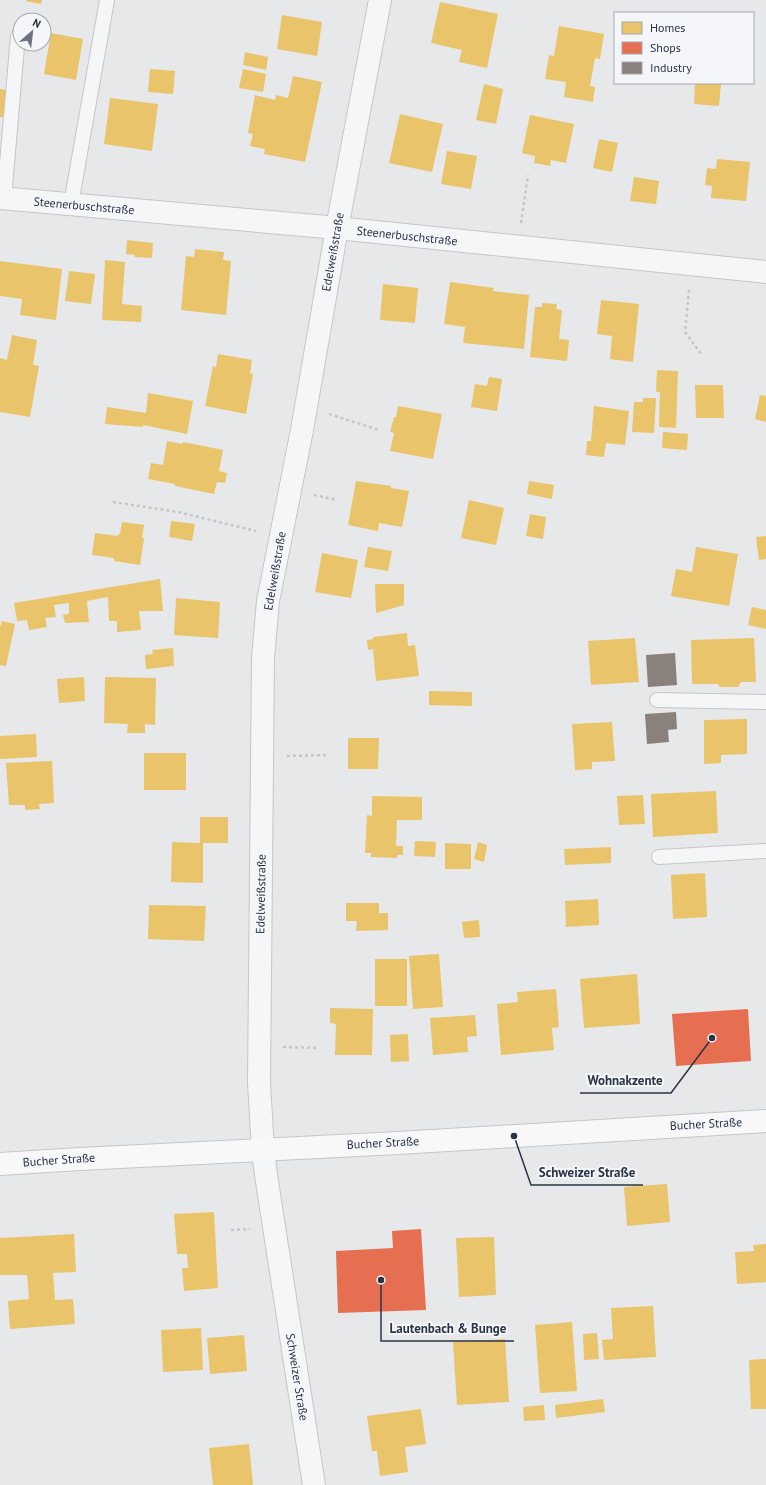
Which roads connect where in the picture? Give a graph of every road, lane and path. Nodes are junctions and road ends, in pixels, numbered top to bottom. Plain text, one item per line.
1 (107, 0) edge
2 (380, 0) edge
3 (16, 52) edge
4 (528, 175) dead end
5 (2, 198) edge
6 (71, 204) junction
7 (337, 228) junction
8 (518, 247) junction
9 (691, 265) junction
10 (766, 272) edge
11 (702, 355) dead end
12 (305, 410) junction
13 (379, 430) dead end
14 (113, 502) dead end
15 (280, 537) junction
16 (657, 700) dead end
17 (766, 702) edge
18 (328, 755) dead end
19 (262, 756) junction
20 (766, 851) edge
21 (659, 857) dead end
22 (259, 1047) junction
23 (319, 1048) dead end
24 (766, 1121) edge
25 (263, 1150) junction
26 (0, 1164) edge
27 (314, 1485) edge

1 - 6 lane
2 - 7 street, Edelweißstraße
3 - 5 lane
4 - 8 path
5 - 6 street, Steenerbuschstraße
6 - 7 street, Steenerbuschstraße
7 - 8 street, Steenerbuschstraße
7 - 12 street, Edelweißstraße
8 - 9 street, Steenerbuschstraße
9 - 10 street, Steenerbuschstraße
9 - 11 path
12 - 13 path
12 - 15 street, Edelweißstraße
14 - 15 path
15 - 19 street, Edelweißstraße
16 - 17 lane
18 - 19 path
19 - 22 street, Edelweißstraße
20 - 21 lane
22 - 23 path
22 - 25 street, Edelweißstraße
24 - 25 main road, Bucher Straße
25 - 26 main road, Bucher Straße
25 - 27 street, Schweizer Straße

